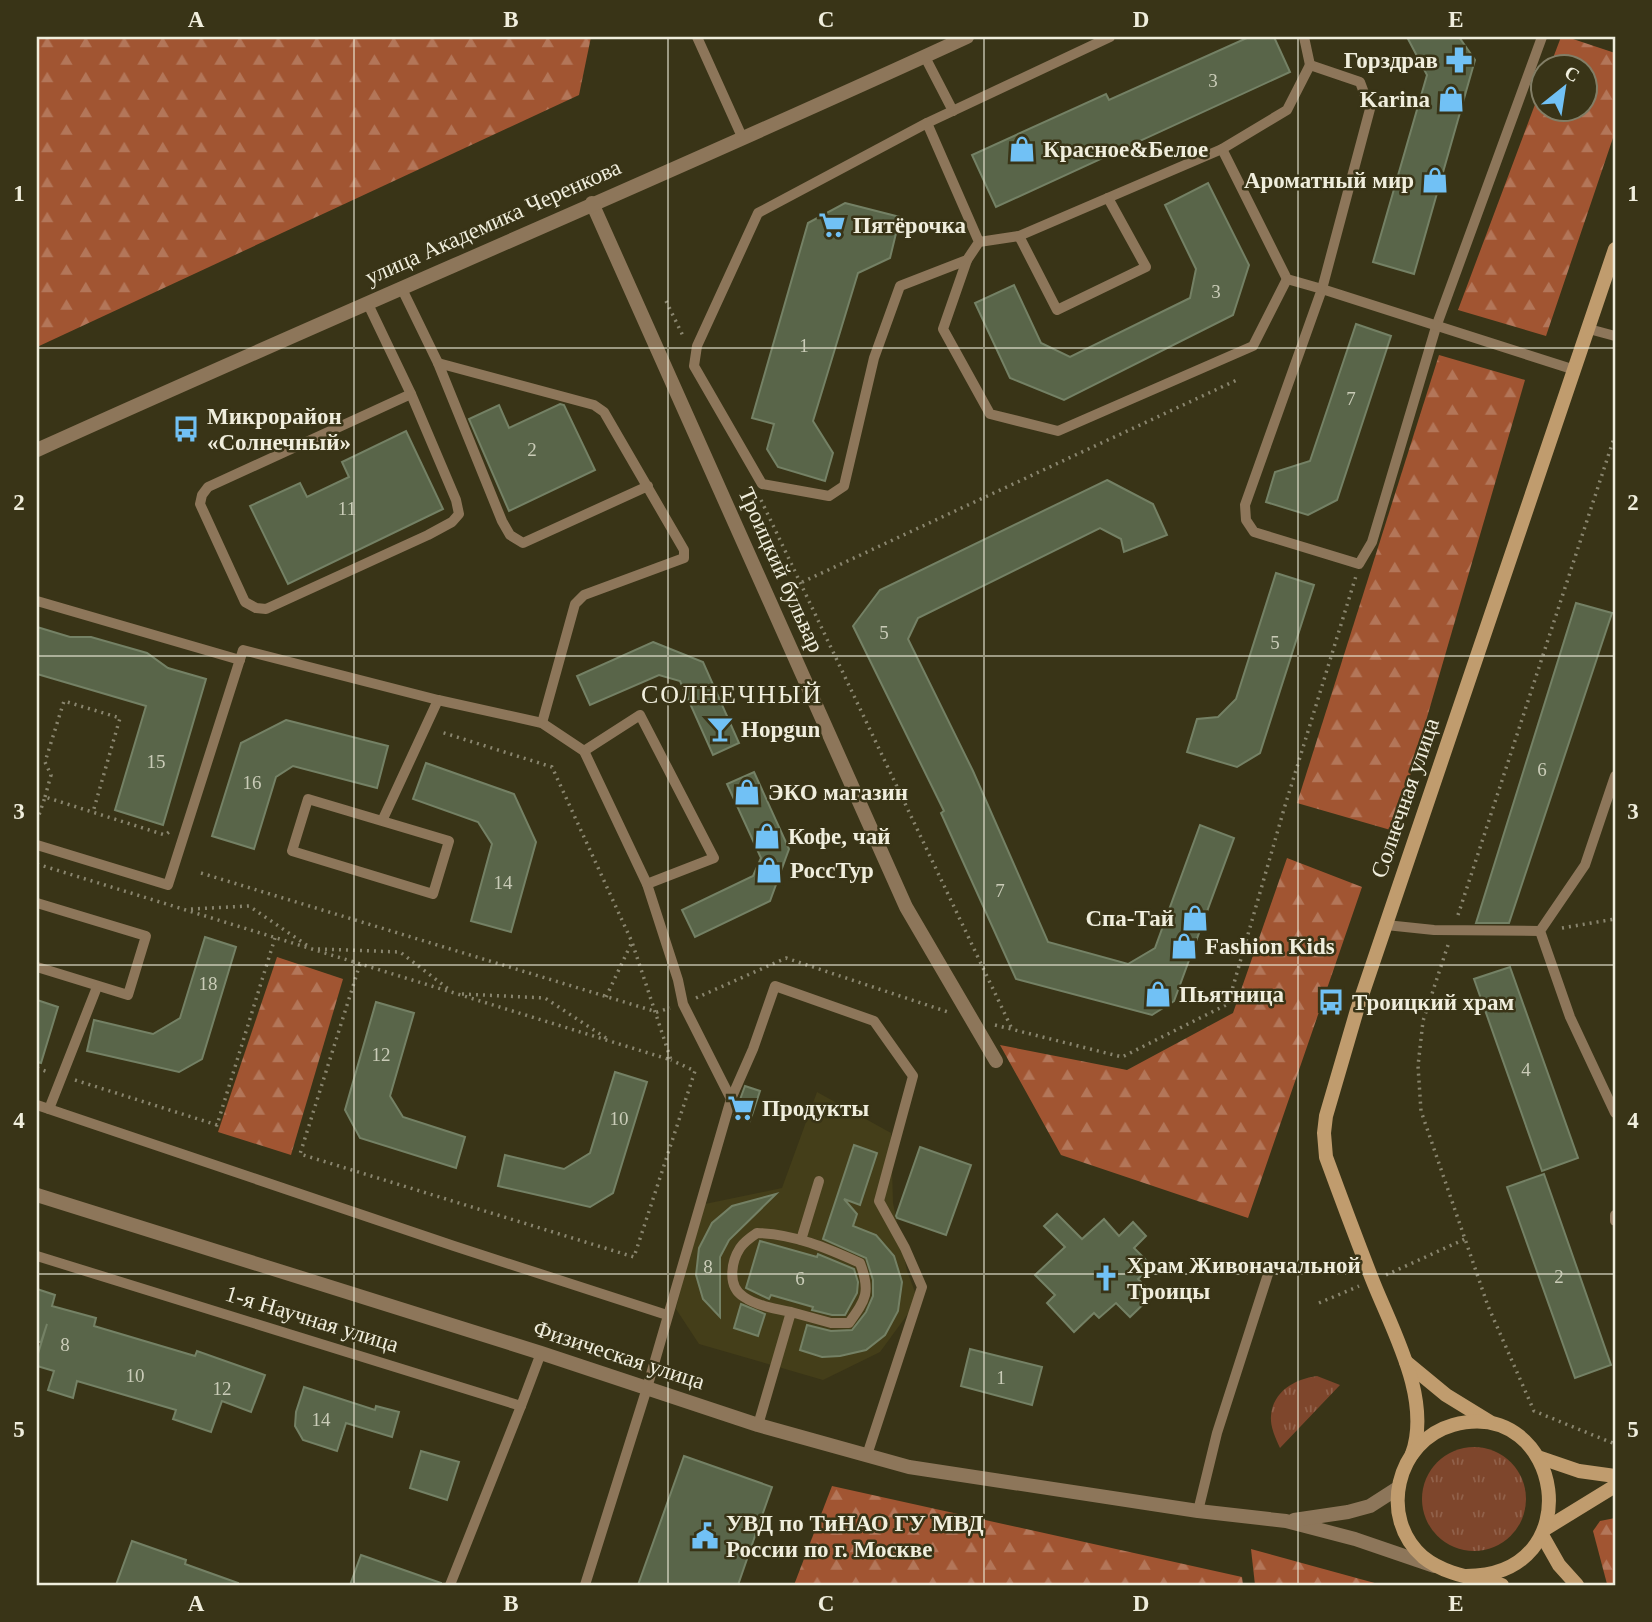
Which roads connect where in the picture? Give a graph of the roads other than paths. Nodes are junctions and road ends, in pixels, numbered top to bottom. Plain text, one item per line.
1 (697, 37) edge
2 (967, 37) edge
3 (1110, 37) edge
4 (1304, 37) edge
5 (1542, 37) edge
6 (925, 57) junction
7 (1310, 65) junction
8 (953, 111) junction
9 (927, 123) junction
10 (743, 139) junction
11 (1222, 149) junction
12 (1108, 198) junction
13 (592, 203) junction
14 (1020, 236) junction
15 (979, 242) junction
16 (1615, 249) edge
17 (967, 260) junction
18 (1287, 279) junction
19 (401, 287) junction
20 (1322, 289) junction
21 (367, 302) junction
22 (1436, 327) junction
23 (1589, 329) junction
24 (1615, 336) edge
25 (438, 363) junction
26 (1576, 370) junction
27 (411, 394) junction
28 (37, 450) edge
29 (648, 486) junction
30 (37, 601) edge
31 (240, 660) junction
32 (438, 700) junction
33 (542, 723) junction
34 (584, 751) junction
35 (1615, 776) edge
36 (382, 821) junction
37 (37, 845) edge
38 (647, 884) junction
39 (37, 903) edge
40 (1386, 925) junction
41 (1539, 931) junction
42 (37, 967) edge
43 (97, 986) junction
44 (996, 1061) dead end
45 (731, 1099) junction
46 (37, 1105) edge
47 (49, 1109) junction
48 (1615, 1113) edge
49 (819, 1181) dead end
50 (37, 1195) edge
51 (1615, 1215) edge
52 (1615, 1221) edge
53 (801, 1240) junction
54 (37, 1256) edge
55 (1269, 1271) dead end
56 (791, 1312) junction
57 (667, 1315) junction
58 (541, 1353) junction
59 (1406, 1362) junction
60 (647, 1388) junction
61 (520, 1406) junction
62 (758, 1425) junction
63 (1500, 1427) junction
64 (1412, 1454) junction
65 (867, 1455) junction
66 (1538, 1457) junction
67 (1615, 1476) edge
68 (1615, 1486) edge
69 (1398, 1488) junction
70 (1198, 1511) junction
71 (1286, 1521) junction
72 (1543, 1532) junction
73 (1442, 1569) junction
74 (1465, 1576) junction
75 (450, 1585) edge
76 (585, 1585) edge
77 (1502, 1585) edge
78 (1577, 1585) edge

1 - 10 lane
2 - 6 street, улица Академика Черенкова
3 - 8 lane
4 - 7 lane
5 - 22 lane
6 - 8 lane
6 - 10 street, улица Академика Черенкова
7 - 11 lane
7 - 20 lane
8 - 9 lane
9 - 15 lane
9 - 17 lane
10 - 13 street, улица Академика Черенкова
11 - 12 lane
11 - 18 lane
12 - 14 lane
12 - 14 lane
13 - 19 street, улица Академика Черенкова
13 - 44 street, Троицкий бульвар
14 - 15 lane
15 - 17 lane
16 - 23 main road, Солнечная улица
17 - 18 lane
18 - 20 lane
19 - 21 street, улица Академика Черенкова
19 - 25 lane
20 - 22 lane
20 - 22 lane
21 - 27 lane
21 - 28 street, улица Академика Черенкова
22 - 26 lane
23 - 24 lane
23 - 26 main road, Солнечная улица
25 - 29 lane
25 - 29 lane
26 - 40 main road, Солнечная улица
27 - 27 lane
29 - 33 lane
30 - 31 lane
31 - 32 lane
31 - 37 lane
32 - 33 lane
32 - 36 lane
33 - 34 lane
34 - 38 lane
34 - 38 lane
35 - 41 lane
36 - 36 lane
38 - 45 lane
39 - 43 lane
40 - 41 lane
40 - 59 main road, Солнечная улица
41 - 48 lane
42 - 43 lane
43 - 47 lane
45 - 57 lane
45 - 65 lane
46 - 47 lane
47 - 57 lane
49 - 53 lane
50 - 58 street, Физическая улица
51 - 52 lane
53 - 56 lane
53 - 56 lane
54 - 61 lane, 1-я Научная улица
55 - 70 lane
56 - 62 lane
57 - 60 lane
58 - 60 street, Физическая улица
58 - 61 lane
59 - 63 main road, Солнечная улица
59 - 64 main road, Солнечная улица
60 - 62 street, Физическая улица
60 - 76 lane
61 - 75 lane
62 - 65 street, Физическая улица
63 - 64 main road
63 - 66 main road
64 - 69 main road
65 - 70 street, Физическая улица
66 - 67 main road
66 - 72 main road
68 - 72 main road
69 - 71 street
69 - 73 main road
70 - 71 street, Физическая улица
71 - 73 street
72 - 74 main road
72 - 78 main road
73 - 74 main road
74 - 77 main road

